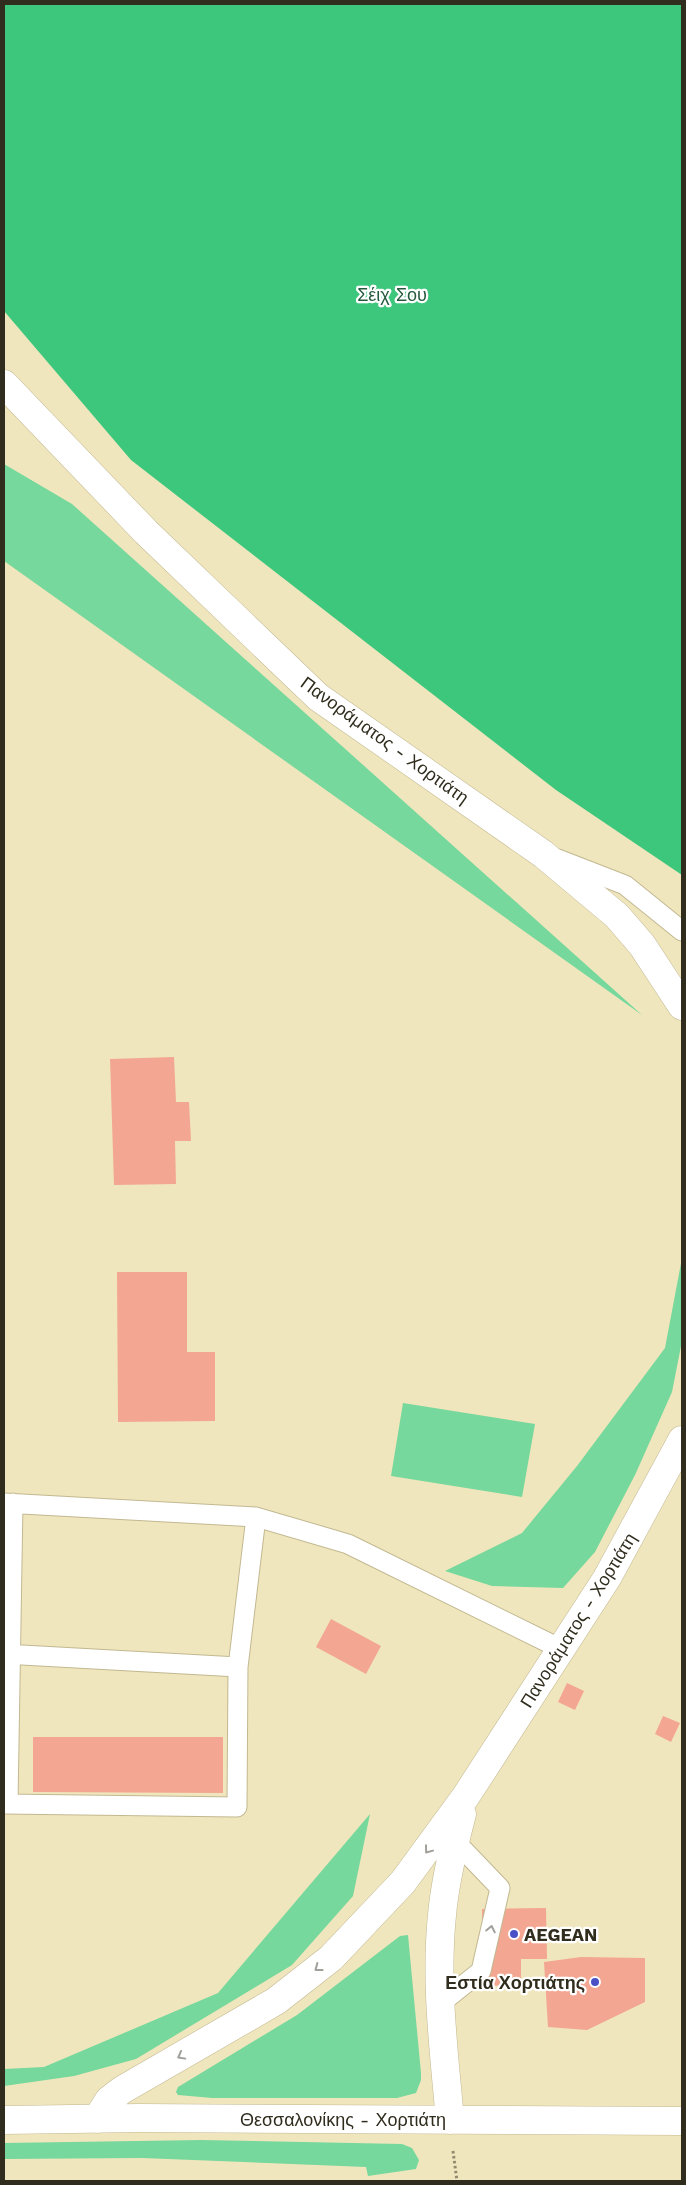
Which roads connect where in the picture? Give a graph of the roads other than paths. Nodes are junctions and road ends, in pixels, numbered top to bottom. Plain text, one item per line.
1 (4, 384) edge
2 (543, 854) junction
3 (682, 931) edge
4 (682, 1006) edge
5 (681, 1443) edge
6 (8, 1503) edge
7 (256, 1517) junction
8 (562, 1649) junction
9 (8, 1654) edge
10 (238, 1667) junction
11 (466, 1796) junction
12 (6, 1804) edge
13 (454, 1841) junction
14 (441, 2003) junction
15 (98, 2119) junction
16 (4, 2120) edge
17 (450, 2120) junction
18 (682, 2121) edge

1 - 2 main road, Πανοράματος - Χορτιάτη
2 - 3 lane
2 - 4 main road, Πανοράματος - Χορτιάτη
5 - 8 main road, Πανοράματος - Χορτιάτη
6 - 7 lane
6 - 9 lane
7 - 8 lane
7 - 10 lane
8 - 11 main road, Πανοράματος - Χορτιάτη
9 - 10 lane
9 - 12 lane
10 - 12 lane
11 - 13 main road
11 -> 15 main road, Πανοράματος - Χορτιάτη
13 - 14 main road
14 -> 13 lane
14 - 17 main road
15 - 16 main road, Θεσσαλονίκης - Χορτιάτη
15 - 17 main road, Θεσσαλονίκης - Χορτιάτη
17 - 18 main road, Θεσσαλονίκης - Χορτιάτη

